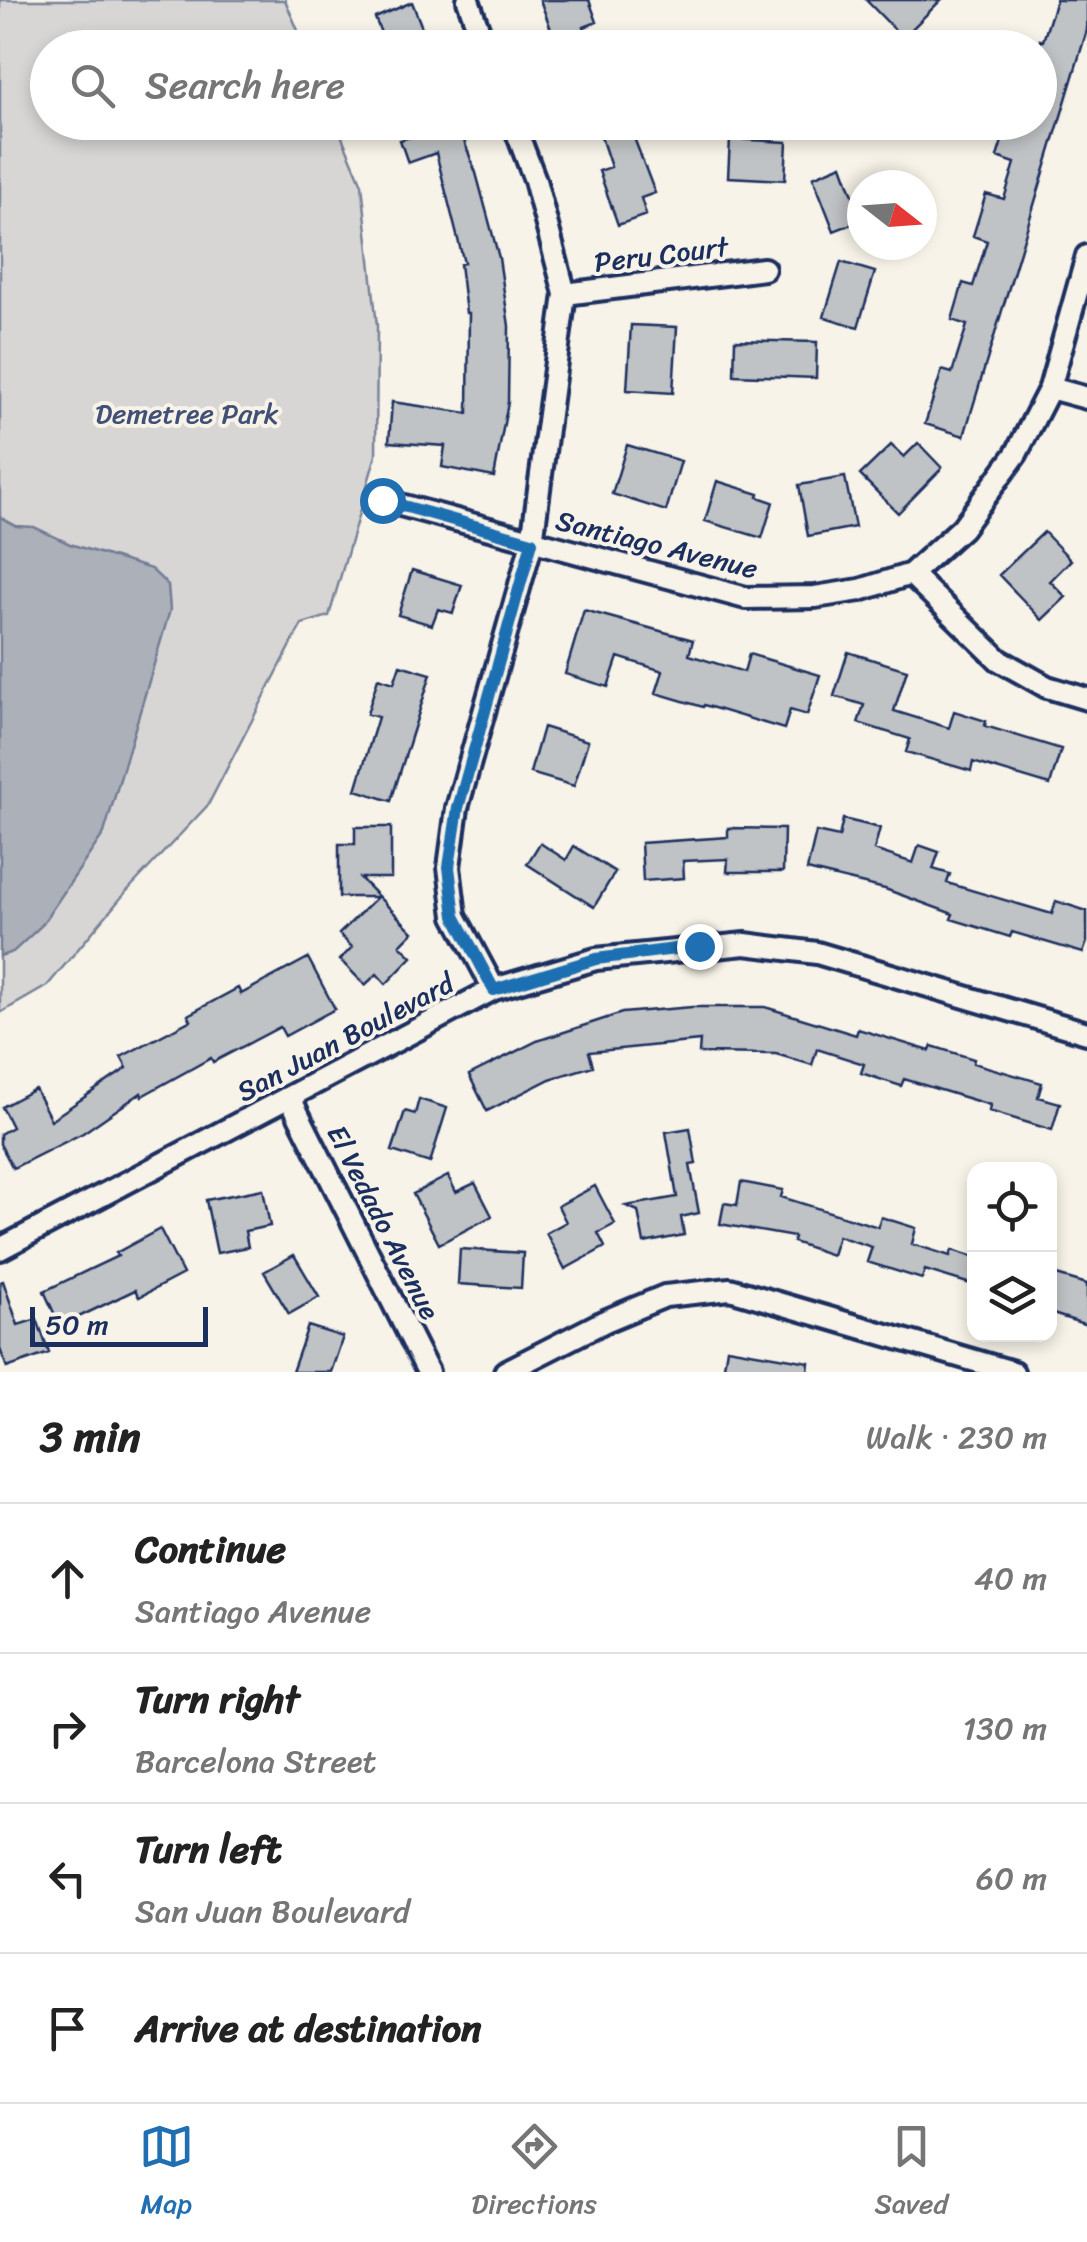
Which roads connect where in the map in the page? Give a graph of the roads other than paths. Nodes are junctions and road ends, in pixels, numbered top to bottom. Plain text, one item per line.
1 (468, 0) edge
2 (479, 30) edge
3 (521, 140) edge
4 (1087, 256) edge
5 (764, 268) dead end
6 (565, 294) junction
7 (1050, 388) junction
8 (1087, 398) edge
9 (382, 500) dead end
10 (532, 542) junction
11 (911, 574) junction
12 (1087, 699) edge
13 (494, 990) junction
14 (1087, 1033) edge
15 (290, 1098) junction
16 (0, 1249) edge
17 (428, 1372) edge
18 (506, 1372) edge
19 (1013, 1372) edge

1 - 2 street
3 - 6 street
4 - 7 street, Santiago Avenue
5 - 6 street, Peru Court
6 - 10 street
7 - 8 street
7 - 11 street, Santiago Avenue
9 - 10 street, Santiago Avenue
10 - 11 street, Santiago Avenue
10 - 13 street
11 - 12 street
13 - 14 street, San Juan Boulevard
13 - 15 street, San Juan Boulevard
15 - 16 street, San Juan Boulevard
15 - 17 street, El Vedado Avenue
18 - 19 street

